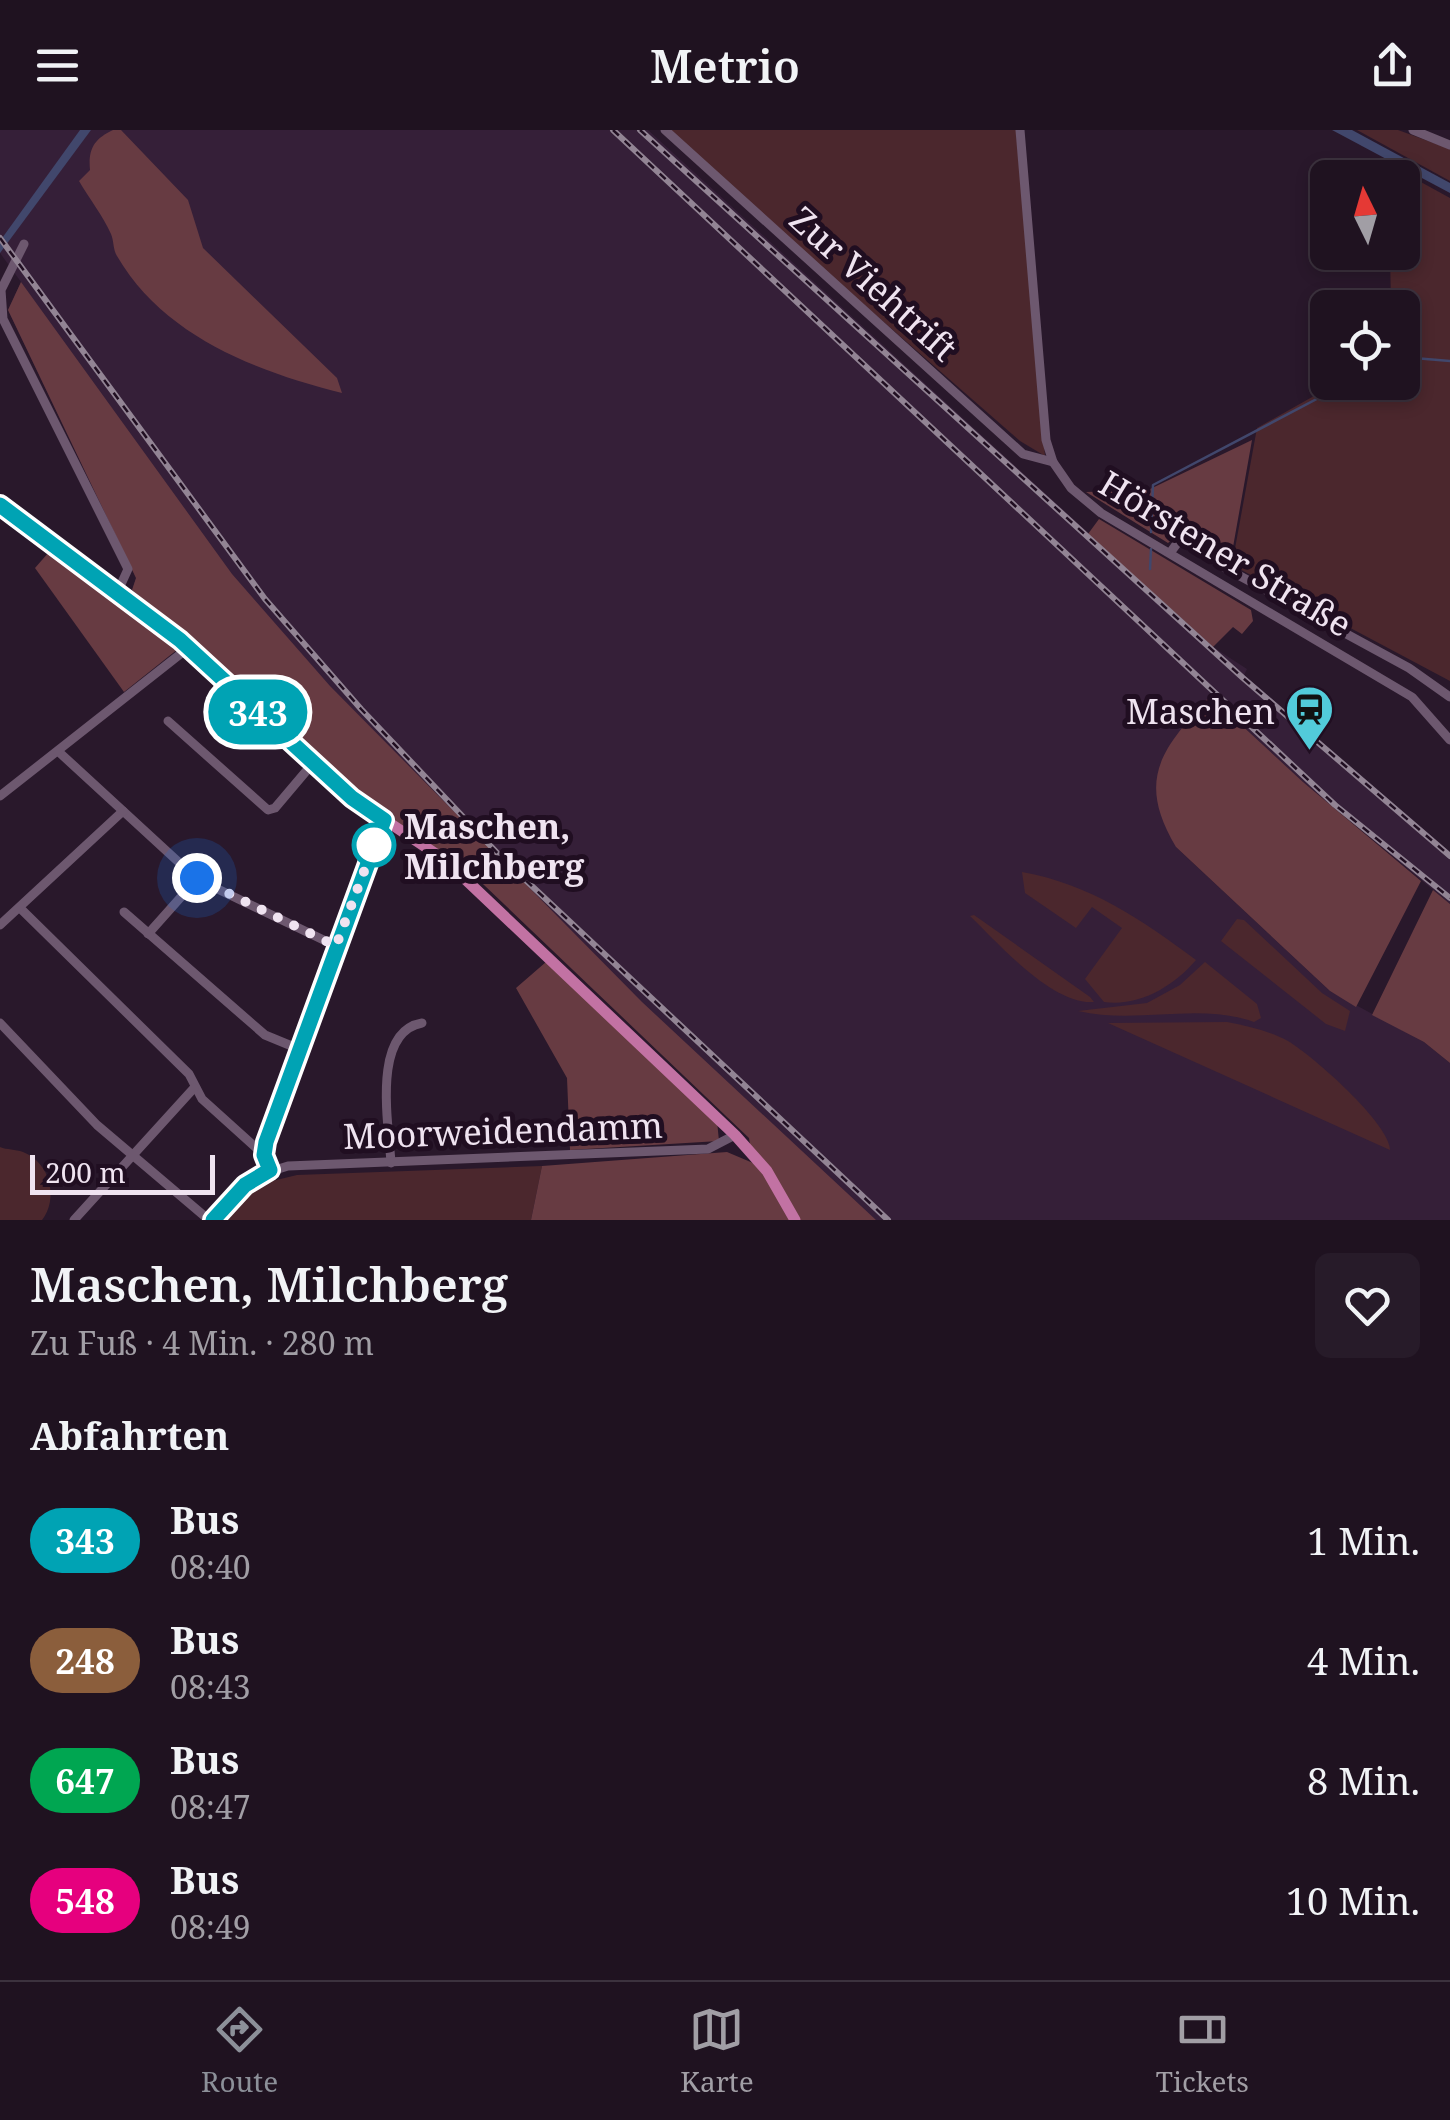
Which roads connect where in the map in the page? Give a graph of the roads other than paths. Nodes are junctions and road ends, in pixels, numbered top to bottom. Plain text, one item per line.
1 (666, 130) edge
2 (1020, 130) edge
3 (1413, 130) edge
4 (1450, 145) edge
5 (24, 244) dead end
6 (1053, 462) junction
7 (0, 505) edge
8 (1170, 553) junction
9 (118, 591) junction
10 (188, 648) junction
11 (1450, 698) edge
12 (168, 721) dead end
13 (1450, 740) edge
14 (60, 753) junction
15 (314, 762) junction
16 (0, 796) edge
17 (123, 812) junction
18 (384, 820) junction
19 (197, 878) junction
20 (20, 909) junction
21 (124, 912) dead end
22 (0, 925) edge
23 (148, 934) junction
24 (336, 946) junction
25 (0, 1023) edge
26 (422, 1023) dead end
27 (300, 1049) junction
28 (194, 1088) junction
29 (735, 1135) junction
30 (264, 1155) junction
31 (132, 1158) junction
32 (391, 1162) junction
33 (270, 1170) junction
34 (74, 1220) edge
35 (211, 1220) edge
36 (794, 1220) edge

1 - 6 street, Zur Viehtrift
2 - 6 street, Hörstener Straße
3 - 4 street
5 - 9 street
6 - 8 street, Hörstener Straße
7 - 9 main road
8 - 11 street
8 - 13 street, Hörstener Straße
9 - 10 main road
10 - 14 street
10 - 15 main road
12 - 15 street
14 - 16 street
14 - 17 street
15 - 18 main road
17 - 19 street
17 - 20 street
18 - 24 street
18 - 29 main road
19 - 23 street
19 - 24 street
20 - 22 street
20 - 28 street
21 - 23 street
23 - 27 street
24 - 27 street
25 - 31 street
26 - 32 street
27 - 30 street
28 - 30 street
28 - 31 street
29 - 32 street, Moorweidendamm
29 - 36 main road
30 - 33 street
31 - 34 street
31 - 35 street
32 - 33 street, Moorweidendamm
33 - 35 street

